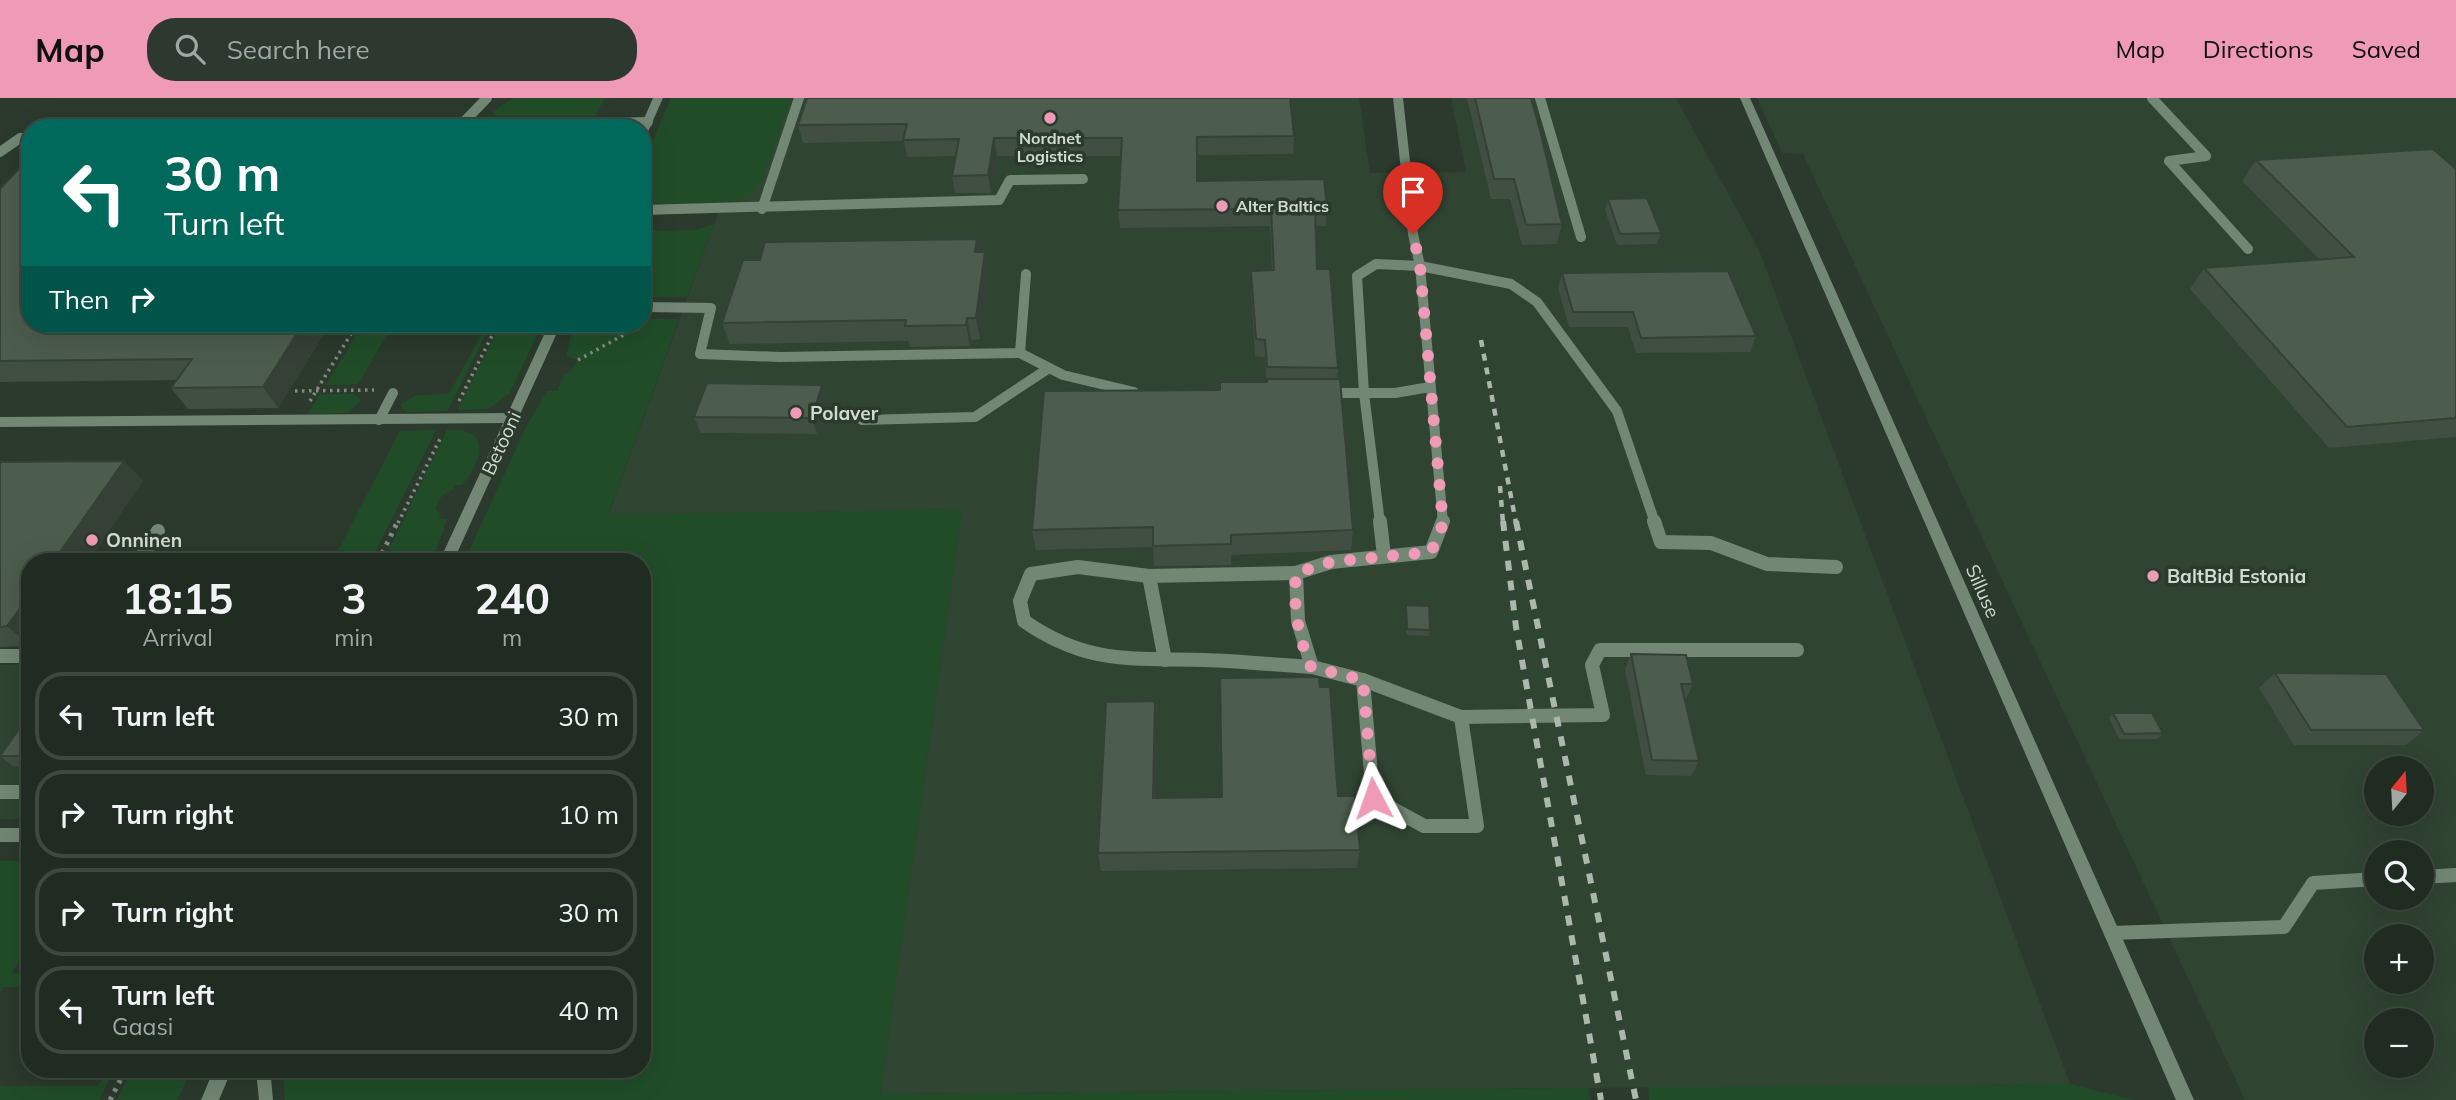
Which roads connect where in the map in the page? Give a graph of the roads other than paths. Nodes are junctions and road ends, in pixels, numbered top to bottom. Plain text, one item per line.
1 (487, 98) edge
2 (658, 98) edge
3 (799, 98) edge
4 (1398, 98) edge
5 (1540, 98) edge
6 (1745, 98) edge
7 (2152, 98) edge
8 (466, 119) edge
9 (649, 119) edge
10 (21, 138) edge
11 (0, 152) edge
12 (1083, 179) dead end
13 (762, 209) junction
14 (651, 211) edge
15 (1413, 234) joint
16 (1581, 237) dead end
17 (2248, 249) dead end
18 (1420, 266) junction
19 (1026, 274) dead end
20 (651, 307) edge
21 (551, 333) edge
22 (1020, 353) junction
23 (1049, 368) junction
24 (1430, 387) junction
25 (389, 391) road end
26 (1153, 392) edge
27 (1318, 393) edge
28 (1364, 393) junction
29 (512, 418) junction
30 (379, 420) junction
31 (863, 420) dead end
32 (0, 422) edge
33 (158, 531) dead end
34 (144, 553) edge
35 (450, 553) edge
36 (1384, 556) junction
37 (1836, 567) dead end
38 (1296, 573) junction
39 (1149, 576) junction
40 (1797, 650) dead end
41 (0, 656) edge
42 (21, 656) edge
43 (1165, 660) junction
44 (1311, 667) junction
45 (1363, 680) junction
46 (1461, 717) junction
47 (0, 792) edge
48 (21, 792) edge
49 (0, 835) edge
50 (21, 835) edge
51 (2456, 875) edge
52 (2434, 876) edge
53 (2364, 880) edge
54 (2112, 933) junction
55 (219, 1078) edge
56 (264, 1078) edge
57 (210, 1100) edge
58 (266, 1100) edge
59 (2185, 1100) edge

1 - 8 lane
2 - 9 street
3 - 13 lane
4 - 15 street
5 - 16 lane
6 - 54 street, Silluse
7 - 17 lane
10 - 11 lane
12 - 13 lane
13 - 14 lane
15 - 18 lane
18 - 24 lane
18 - 28 lane
18 - 37 lane
19 - 22 lane
20 - 22 lane
21 - 29 street, Betooni
22 - 23 lane
23 - 26 lane
23 - 31 lane
24 - 28 lane
24 - 36 lane
25 - 30 lane
27 - 28 lane
28 - 36 lane
29 - 30 lane
29 - 35 street, Betooni
30 - 32 lane
33 - 34 lane
36 - 38 lane
38 - 39 lane
38 - 44 lane
39 - 43 lane
39 - 43 lane
40 - 46 lane
41 - 42 lane
43 - 44 lane
44 - 45 lane
45 - 46 lane
45 - 46 lane
47 - 48 lane
49 - 50 lane
51 - 52 lane
53 - 54 lane
54 - 59 street, Silluse
55 - 57 street
56 - 58 lane

